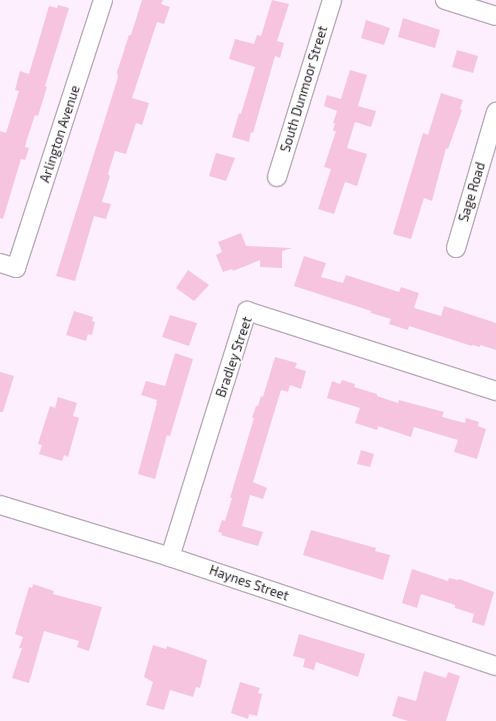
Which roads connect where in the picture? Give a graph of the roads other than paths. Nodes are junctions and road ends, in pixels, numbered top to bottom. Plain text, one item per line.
1 (103, 0) edge
2 (332, 0) edge
3 (445, 0) edge
4 (496, 16) edge
5 (496, 112) edge
6 (277, 177) dead end
7 (456, 248) dead end
8 (8, 265) edge
9 (496, 391) edge
10 (0, 505) edge
11 (170, 557) junction
12 (496, 666) edge

1 - 8 street, Arlington Avenue
2 - 6 street, South Dunmoor Street
3 - 4 street
5 - 7 street, Sage Road
9 - 11 street, Bradley Street
10 - 11 street, Haynes Street
11 - 12 street, Haynes Street

